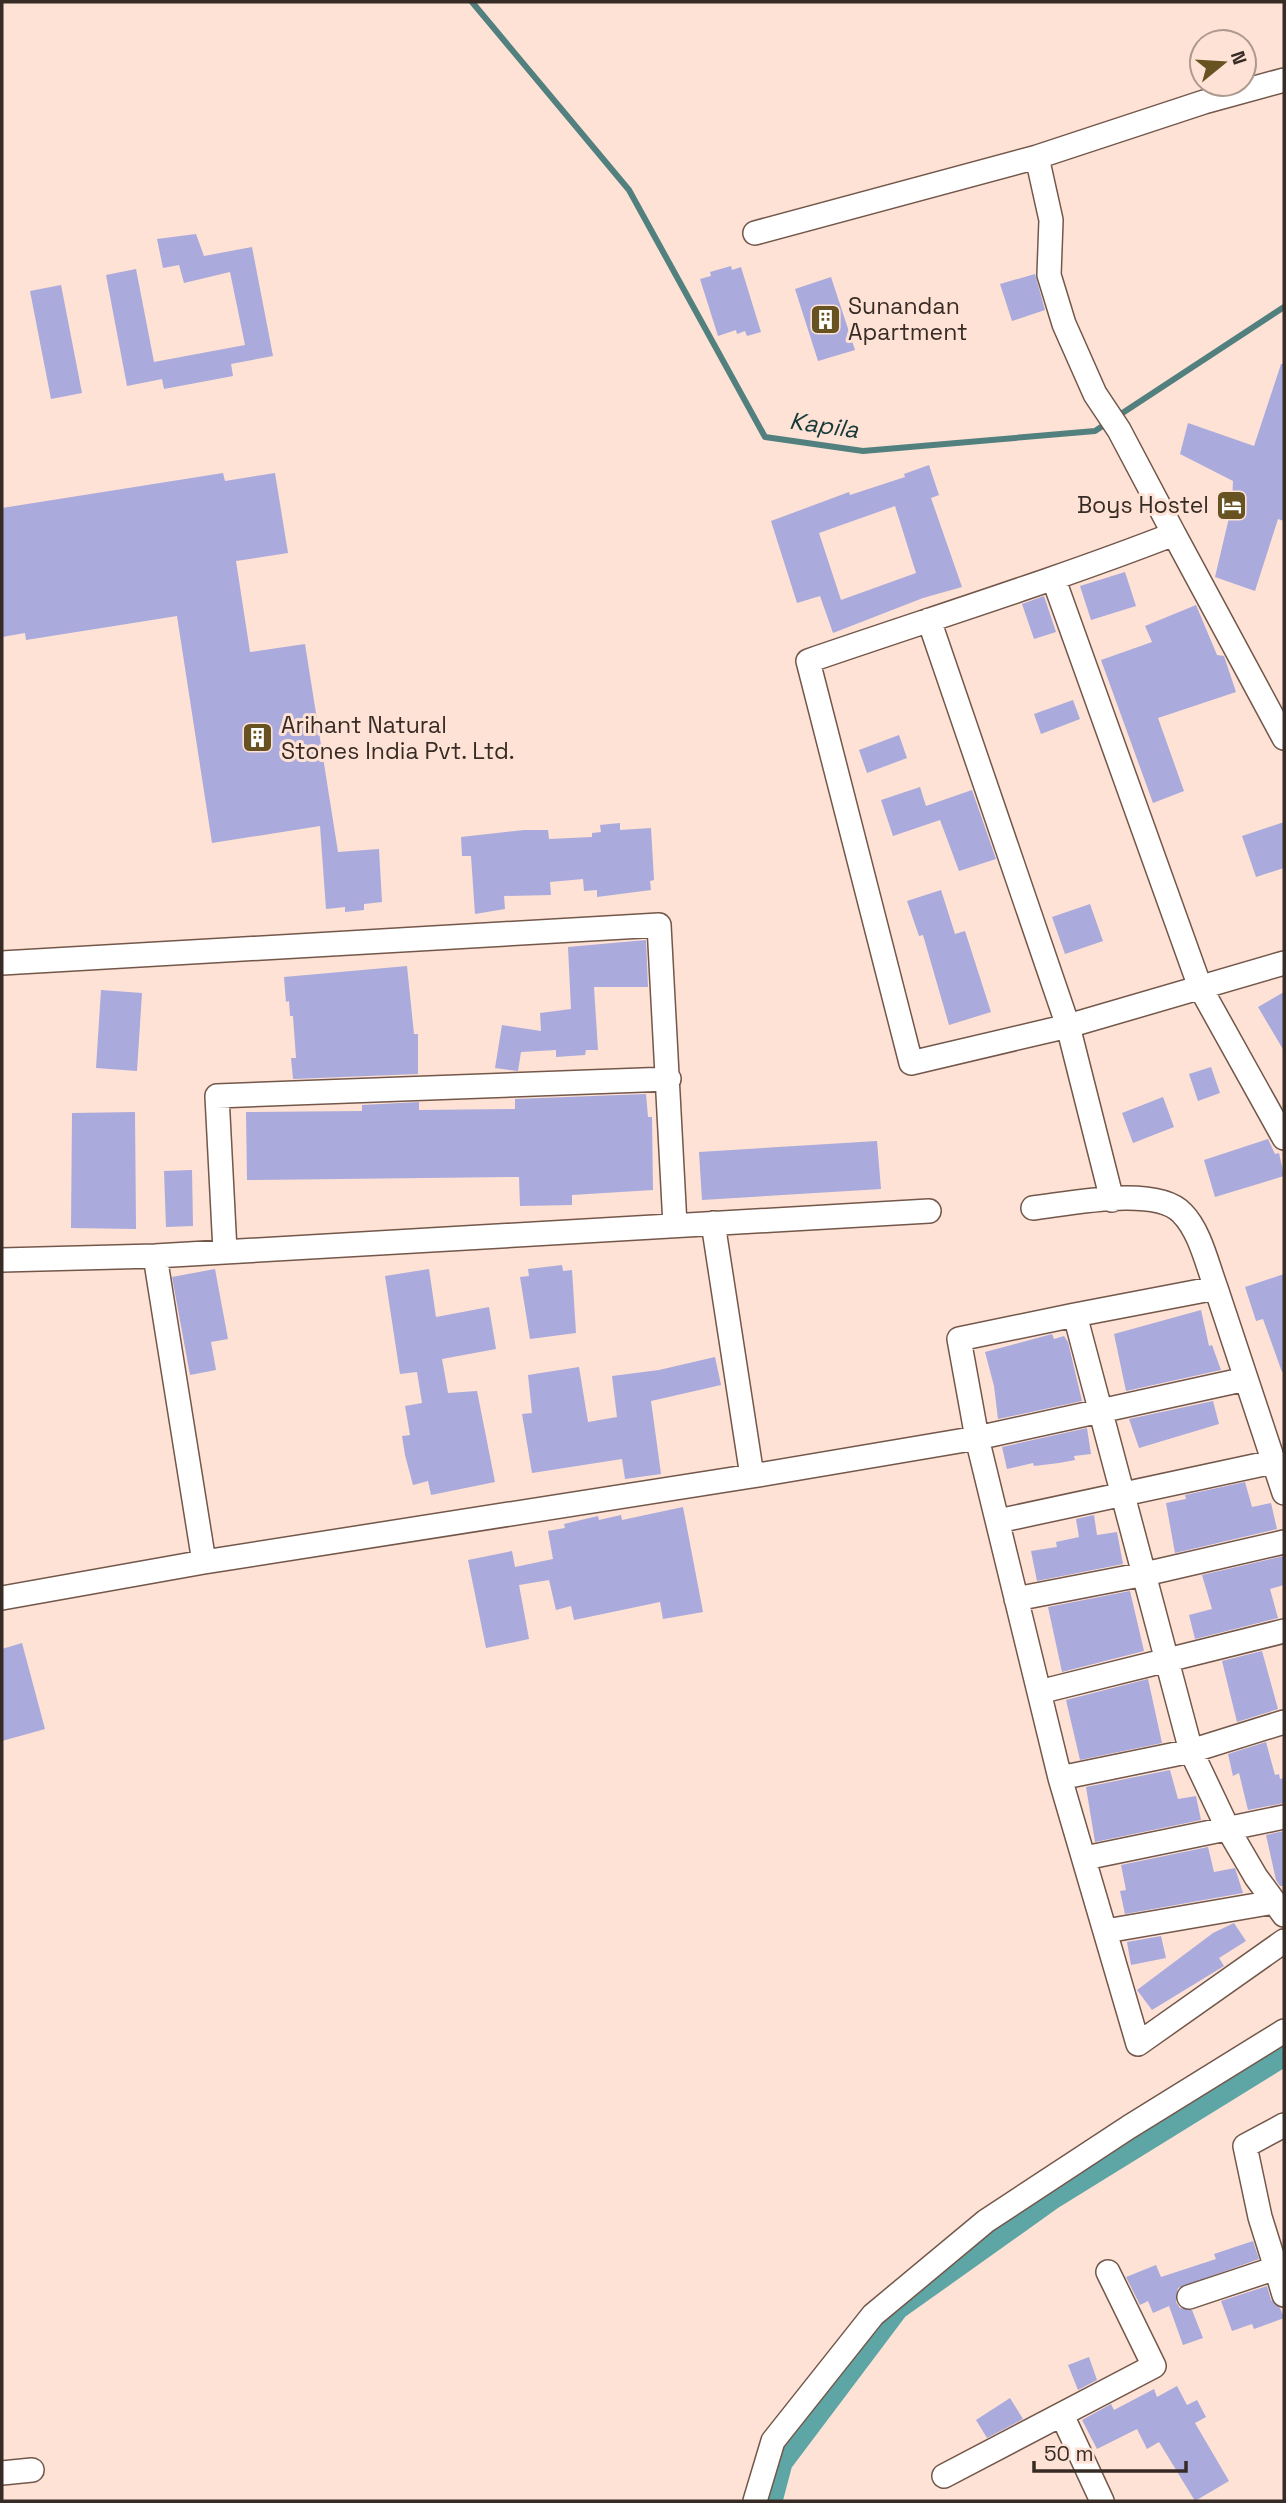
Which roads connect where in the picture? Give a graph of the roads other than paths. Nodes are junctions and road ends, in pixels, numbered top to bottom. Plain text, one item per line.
1 (1284, 80) edge
2 (1037, 157) junction
3 (755, 233) dead end
4 (1174, 534) junction
5 (1054, 580) junction
6 (929, 620) junction
7 (1284, 737) edge
8 (2, 963) edge
9 (1284, 963) edge
10 (1200, 988) junction
11 (1068, 1026) junction
12 (669, 1079) junction
13 (1284, 1138) edge
14 (1112, 1200) junction
15 (1033, 1208) dead end
16 (929, 1211) dead end
17 (713, 1223) junction
18 (675, 1225) junction
19 (225, 1251) junction
20 (155, 1256) junction
21 (2, 1260) edge
22 (1216, 1288) junction
23 (1075, 1315) junction
24 (1246, 1379) junction
25 (1101, 1410) junction
26 (978, 1438) junction
27 (1273, 1462) junction
28 (752, 1476) junction
29 (1284, 1493) edge
30 (1123, 1494) junction
31 (998, 1521) junction
32 (1284, 1542) edge
33 (204, 1562) junction
34 (1145, 1574) junction
35 (2, 1598) edge
36 (1016, 1599) junction
37 (1284, 1631) edge
38 (1168, 1662) junction
39 (1039, 1692) junction
40 (1284, 1722) edge
41 (1191, 1751) junction
42 (1060, 1778) junction
43 (1284, 1816) edge
44 (1228, 1829) junction
45 (1085, 1858) junction
46 (1279, 1908) edge
47 (1106, 1931) junction
48 (1284, 1941) edge
49 (1284, 2031) edge
50 (1284, 2125) edge
51 (1276, 2269) junction
52 (1108, 2272) dead end
53 (1284, 2295) edge
54 (1189, 2297) dead end
55 (1062, 2415) junction
56 (32, 2470) dead end
57 (2, 2473) edge
58 (944, 2476) dead end
59 (755, 2501) edge
60 (1102, 2501) edge

1 - 2 street
2 - 3 street
2 - 4 street
4 - 5 street
4 - 7 street
5 - 6 street
5 - 10 street
6 - 11 street
6 - 11 street
8 - 12 street
9 - 10 street
10 - 11 street
10 - 13 street
11 - 14 street
12 - 18 street
12 - 19 street
14 - 15 street
14 - 22 street
16 - 17 street
17 - 18 street
17 - 28 street
18 - 19 street
19 - 20 street
20 - 21 street
20 - 33 street
22 - 23 street
22 - 24 street
23 - 25 street
23 - 26 street
24 - 25 street
24 - 27 street
25 - 26 street
25 - 30 street
26 - 28 street
26 - 31 street
27 - 29 street
27 - 30 street
28 - 33 street
30 - 31 street
30 - 34 street
31 - 36 street
32 - 34 street
33 - 35 street
34 - 36 street
34 - 38 street
36 - 39 street
37 - 38 street
38 - 39 street
38 - 41 street
39 - 42 street
40 - 41 street
41 - 42 street
41 - 44 street
42 - 45 street
43 - 44 street
44 - 45 street
44 - 46 street
45 - 47 street
46 - 47 street
47 - 48 street
49 - 59 street
50 - 51 street
51 - 53 street
51 - 54 street
52 - 55 street
55 - 58 street
55 - 60 street
56 - 57 street

